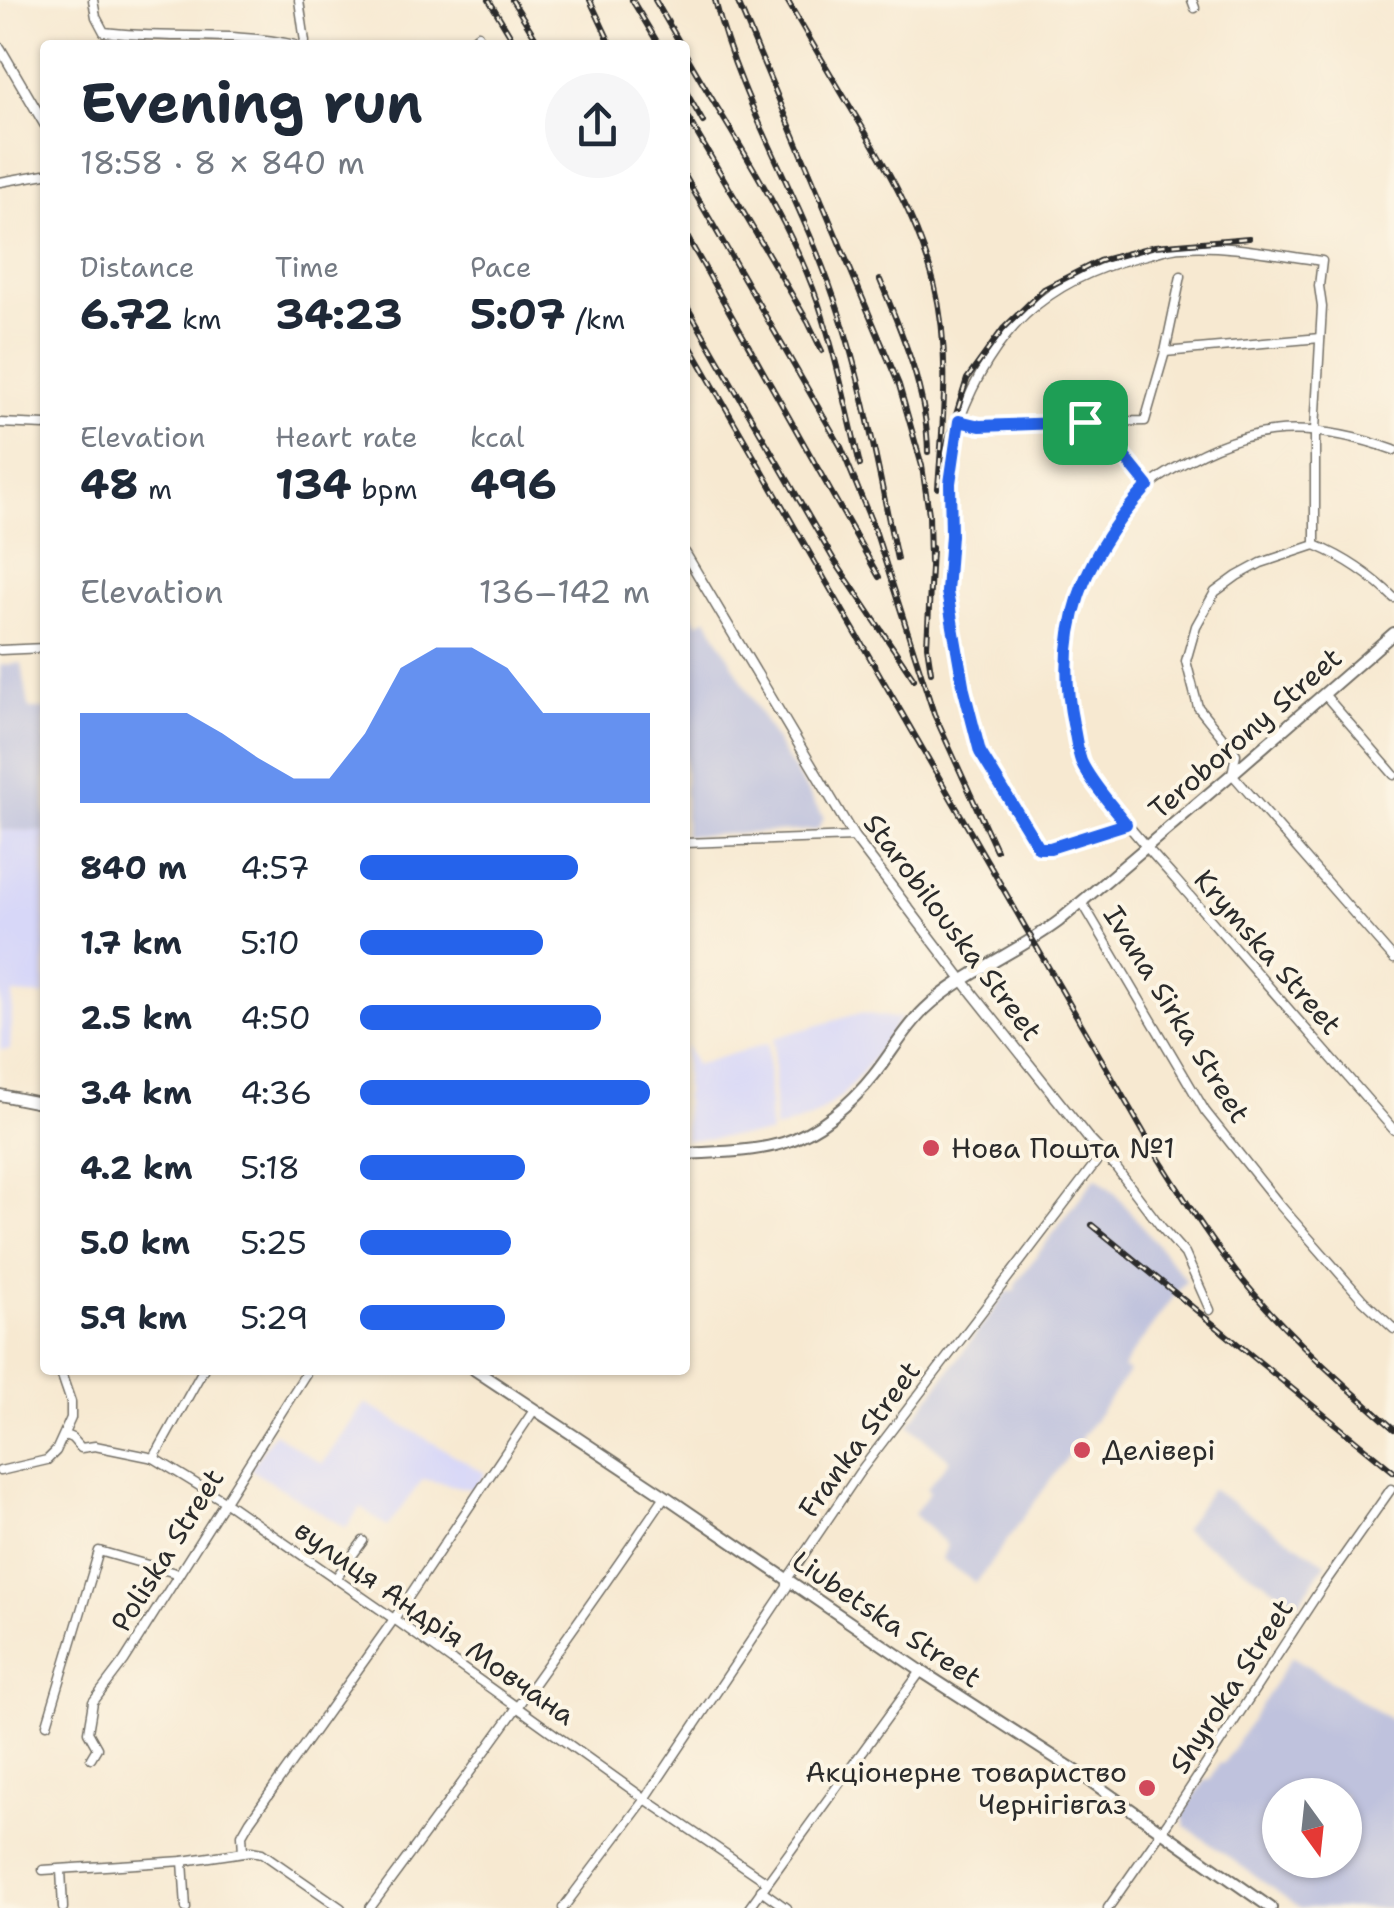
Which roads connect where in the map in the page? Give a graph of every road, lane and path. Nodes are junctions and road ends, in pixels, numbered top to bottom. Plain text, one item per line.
1 (92, 0) edge
2 (299, 0) edge
3 (478, 35) dead end
4 (270, 40) edge
5 (304, 40) edge
6 (472, 40) edge
7 (0, 48) edge
8 (40, 116) edge
9 (40, 175) edge
10 (0, 182) edge
11 (1181, 276) dead end
12 (1320, 338) junction
13 (1165, 352) junction
14 (959, 421) junction
15 (1085, 422) junction
16 (0, 423) edge
17 (40, 425) edge
18 (1316, 430) junction
19 (1394, 450) edge
20 (1148, 486) junction
21 (1315, 545) junction
22 (690, 561) edge
23 (1394, 598) edge
24 (1394, 633) edge
25 (40, 648) edge
26 (0, 650) edge
27 (1324, 694) junction
28 (1232, 774) junction
29 (1394, 775) edge
30 (1126, 824) junction
31 (854, 837) junction
32 (690, 843) edge
33 (1147, 848) junction
34 (1082, 902) junction
35 (1394, 960) edge
36 (964, 982) junction
37 (0, 1095) edge
38 (40, 1103) edge
39 (1394, 1130) edge
40 (1103, 1153) junction
41 (690, 1154) edge
42 (1114, 1165) joint
43 (1210, 1310) dead end
44 (1394, 1329) edge
45 (62, 1375) edge
46 (200, 1375) edge
47 (305, 1375) edge
48 (482, 1375) edge
49 (534, 1410) junction
50 (69, 1436) junction
51 (154, 1458) junction
52 (0, 1471) edge
53 (1391, 1489) dead end
54 (665, 1496) junction
55 (224, 1501) junction
56 (362, 1540) dead end
57 (179, 1574) junction
58 (336, 1578) junction
59 (787, 1579) junction
60 (394, 1619) junction
61 (921, 1672) junction
62 (518, 1708) junction
63 (46, 1724) dead end
64 (91, 1758) dead end
65 (645, 1799) junction
66 (1162, 1830) junction
67 (243, 1852) junction
68 (183, 1861) junction
69 (43, 1870) dead end
70 (62, 1870) junction
71 (764, 1886) junction
72 (63, 1908) edge
73 (186, 1908) edge
74 (341, 1908) edge
75 (370, 1908) edge
76 (563, 1908) edge
77 (749, 1908) edge
78 (786, 1908) edge
79 (1108, 1908) edge
80 (1271, 1908) edge

1 - 4 street
2 - 5 street
3 - 6 street
7 - 8 street
9 - 10 street
11 - 13 street
12 - 13 street
12 - 14 street
12 - 18 street
13 - 15 street
14 - 15 street
14 - 30 street
15 - 20 street
16 - 17 street
18 - 19 street, Krymska Street
18 - 20 street, Krymska Street
18 - 21 street
20 - 30 street, Krymska Street
21 - 23 street
21 - 28 street
22 - 31 street, Starobilouska Street
24 - 27 main road, Teroborony Street
25 - 26 street
27 - 28 main road, Teroborony Street
27 - 29 street
28 - 33 main road, Teroborony Street
28 - 35 street
30 - 33 street, Krymska Street
31 - 32 street
31 - 36 street, Starobilouska Street
33 - 34 main road, Teroborony Street
33 - 39 street, Krymska Street
34 - 36 main road, Teroborony Street
34 - 44 street, Ivana Sirka Street
36 - 40 street, Starobilouska Street
36 - 41 main road, Teroborony Street
37 - 38 main road
40 - 42 street, Starobilouska Street
40 - 59 street, Franka Street
42 - 43 street, Starobilouska Street
45 - 50 street
46 - 51 street
47 - 55 street, Poliska Street
48 - 49 main road, Liubetska Street
49 - 54 main road, Liubetska Street
49 - 60 street
50 - 51 street, вулиця Андрія Мовчана
50 - 52 street
51 - 55 street, вулиця Андрія Мовчана
53 - 66 street, Shyroka Street
54 - 59 main road, Liubetska Street
54 - 62 street
55 - 57 street, Poliska Street
55 - 58 street, вулиця Андрія Мовчана
56 - 58 street
57 - 63 street
57 - 64 street, Poliska Street
58 - 60 street, вулиця Андрія Мовчана
59 - 61 main road, Liubetska Street
59 - 65 street, Franka Street
60 - 62 street, вулиця Андрія Мовчана
60 - 67 street
61 - 66 main road, Liubetska Street
61 - 71 street
62 - 65 street, вулиця Андрія Мовчана
62 - 75 street
65 - 71 street, вулиця Андрія Мовчана
65 - 76 street, Franka Street
66 - 79 street, Shyroka Street
66 - 80 main road, Liubetska Street
67 - 68 street
67 - 74 street
68 - 70 street
68 - 73 street
69 - 70 street
70 - 72 street
71 - 77 street
71 - 78 street, вулиця Андрія Мовчана

